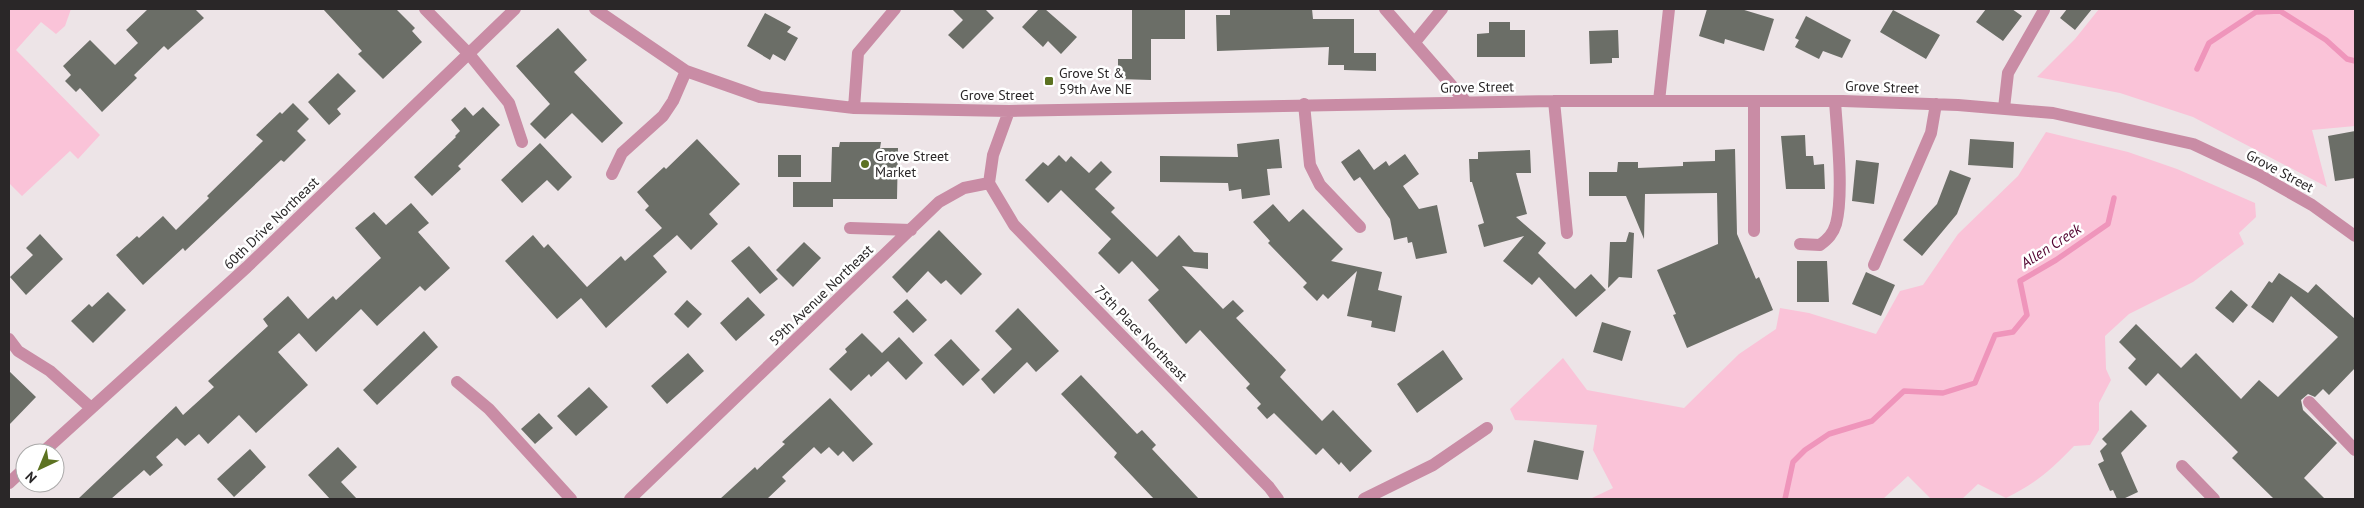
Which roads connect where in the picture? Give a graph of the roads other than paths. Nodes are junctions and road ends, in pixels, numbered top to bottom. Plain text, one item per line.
1 (425, 9) edge
2 (515, 9) edge
3 (594, 9) edge
4 (895, 9) edge
5 (1384, 9) edge
6 (1442, 9) edge
7 (1669, 9) edge
8 (2044, 10) edge
9 (1416, 42) junction
10 (469, 54) junction
11 (686, 71) junction
12 (1554, 101) junction
13 (1659, 101) junction
14 (1754, 101) junction
15 (1835, 101) junction
16 (1466, 102) junction
17 (1304, 104) junction
18 (1936, 104) junction
19 (854, 108) junction
20 (2004, 108) junction
21 (1009, 111) junction
22 (522, 142) dead end
23 (612, 174) dead end
24 (989, 183) junction
25 (1360, 227) dead end
26 (850, 228) dead end
27 (911, 230) junction
28 (1754, 231) dead end
29 (1567, 233) dead end
30 (2355, 236) edge
31 (1800, 244) dead end
32 (1874, 266) dead end
33 (9, 339) edge
34 (457, 382) dead end
35 (2309, 402) dead end
36 (91, 408) junction
37 (1487, 428) dead end
38 (53, 443) edge
39 (2355, 450) edge
40 (2182, 466) dead end
41 (571, 499) edge
42 (630, 499) edge
43 (1278, 499) edge
44 (1364, 499) edge
45 (2214, 499) edge

1 - 10 street
2 - 10 street, 60th Drive Northeast
3 - 11 street, Grove Street
4 - 19 street
5 - 9 street
6 - 9 street
7 - 13 street
8 - 20 street
9 - 16 street
10 - 22 street
10 - 36 street, 60th Drive Northeast
11 - 19 street, Grove Street
11 - 23 street
12 - 13 street, Grove Street
12 - 16 street, Grove Street
12 - 29 street
13 - 14 street, Grove Street
14 - 15 street, Grove Street
14 - 28 street
15 - 18 street, Grove Street
15 - 31 street
16 - 17 street, Grove Street
17 - 21 street, Grove Street
17 - 25 street
18 - 20 street, Grove Street
18 - 32 street
19 - 21 street, Grove Street
20 - 30 street, Grove Street
21 - 24 street
24 - 27 street, 59th Avenue Northeast
24 - 43 street, 75th Place Northeast
26 - 27 street
27 - 42 street, 59th Avenue Northeast
33 - 36 street
34 - 41 street
35 - 39 street
36 - 38 street, 60th Drive Northeast
37 - 44 street
40 - 45 street

